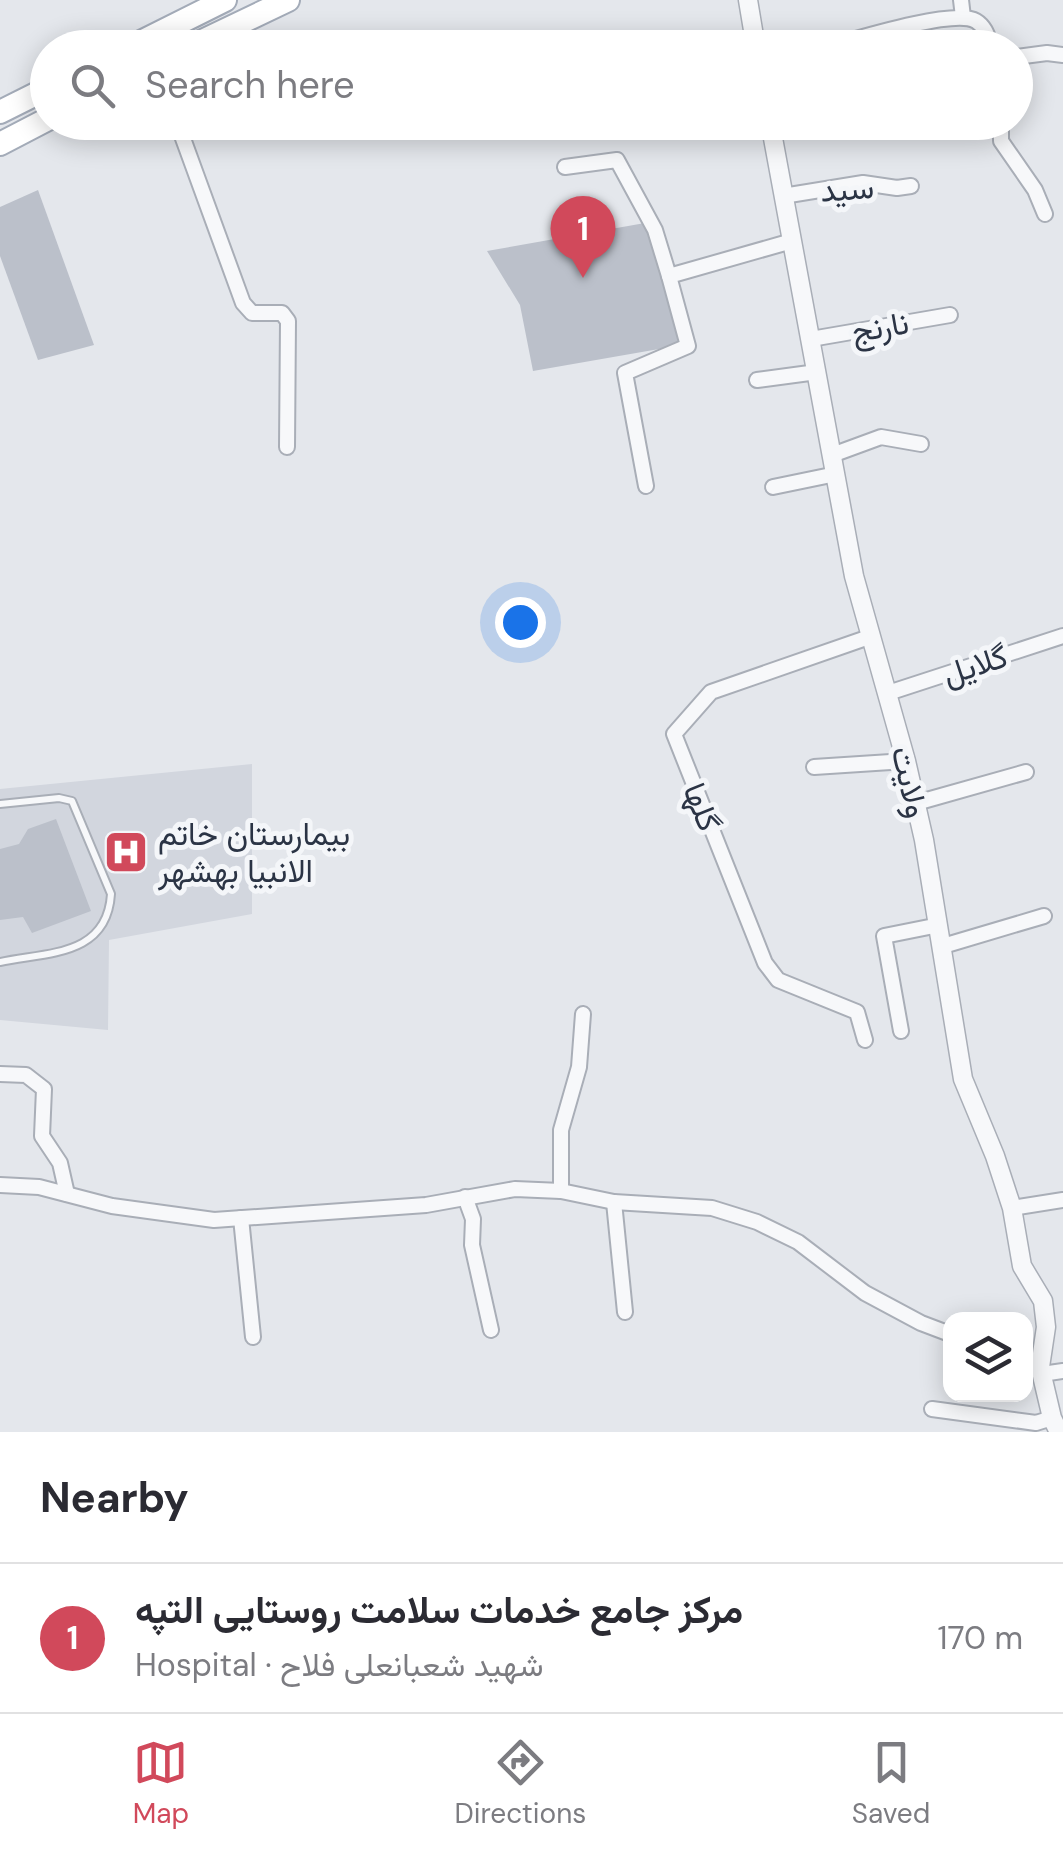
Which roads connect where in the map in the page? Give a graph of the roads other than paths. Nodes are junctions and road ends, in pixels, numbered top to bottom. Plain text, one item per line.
1 (225, 0) edge
2 (288, 0) edge
3 (748, 0) edge
4 (961, 0) edge
5 (191, 8) edge
6 (963, 18) junction
7 (156, 30) edge
8 (226, 30) edge
9 (753, 30) edge
10 (894, 30) edge
11 (985, 30) edge
12 (1033, 55) edge
13 (1063, 56) edge
14 (30, 97) edge
15 (0, 112) edge
16 (30, 128) edge
17 (184, 140) edge
18 (773, 140) edge
19 (1001, 140) edge
20 (0, 144) edge
21 (565, 168) dead end
22 (911, 186) dead end
23 (783, 196) junction
24 (1045, 214) dead end
25 (792, 241) junction
26 (670, 276) junction
27 (950, 315) dead end
28 (811, 338) junction
29 (817, 372) junction
30 (757, 380) dead end
31 (920, 444) dead end
32 (287, 447) dead end
33 (832, 454) junction
34 (836, 474) junction
35 (646, 486) dead end
36 (774, 487) dead end
37 (872, 636) junction
38 (1063, 636) edge
39 (888, 693) junction
40 (906, 760) junction
41 (814, 768) dead end
42 (1026, 772) dead end
43 (916, 803) junction
44 (0, 804) edge
45 (1044, 916) dead end
46 (939, 925) junction
47 (943, 946) junction
48 (0, 962) edge
49 (583, 1014) dead end
50 (901, 1031) dead end
51 (866, 1040) dead end
52 (0, 1074) edge
53 (0, 1185) edge
54 (560, 1192) junction
55 (67, 1194) junction
56 (465, 1197) junction
57 (1063, 1200) edge
58 (614, 1202) junction
59 (1012, 1208) junction
60 (241, 1218) junction
61 (625, 1312) dead end
62 (490, 1330) dead end
63 (943, 1331) edge
64 (1045, 1336) edge
65 (253, 1337) dead end
66 (1063, 1371) edge
67 (1042, 1374) junction
68 (932, 1409) dead end
69 (1055, 1425) edge

1 - 5 main road
2 - 8 main road
3 - 9 street
4 - 6 street
5 - 7 main road
6 - 10 street
6 - 11 street
12 - 13 street
14 - 15 main road
16 - 20 main road
17 - 32 street
18 - 23 street, ولایت
19 - 24 street
21 - 26 street
22 - 23 street, سید
23 - 25 street, ولایت
25 - 26 street
25 - 28 street, ولایت
26 - 35 street
27 - 28 street, نارنج
28 - 29 street, ولایت
29 - 30 street
29 - 33 street, ولایت
31 - 33 street
33 - 34 street, ولایت
34 - 36 street
34 - 37 street, ولایت
37 - 39 street, ولایت
37 - 51 street, گلها
38 - 39 street, گلایل
39 - 40 street, ولایت
40 - 41 street
40 - 43 street, ولایت
42 - 43 street
43 - 46 street, ولایت
44 - 48 lane
45 - 47 street
46 - 47 street, ولایت
46 - 50 street
47 - 59 street, ولایت
49 - 54 street
52 - 55 street
53 - 55 street
54 - 56 street
54 - 58 street
55 - 60 street
56 - 60 street
56 - 62 street
57 - 59 street
58 - 61 street
58 - 63 street
59 - 64 street, ولایت
60 - 65 street
64 - 67 street, ولایت
66 - 67 street
67 - 69 street, ولایت
68 - 69 street

